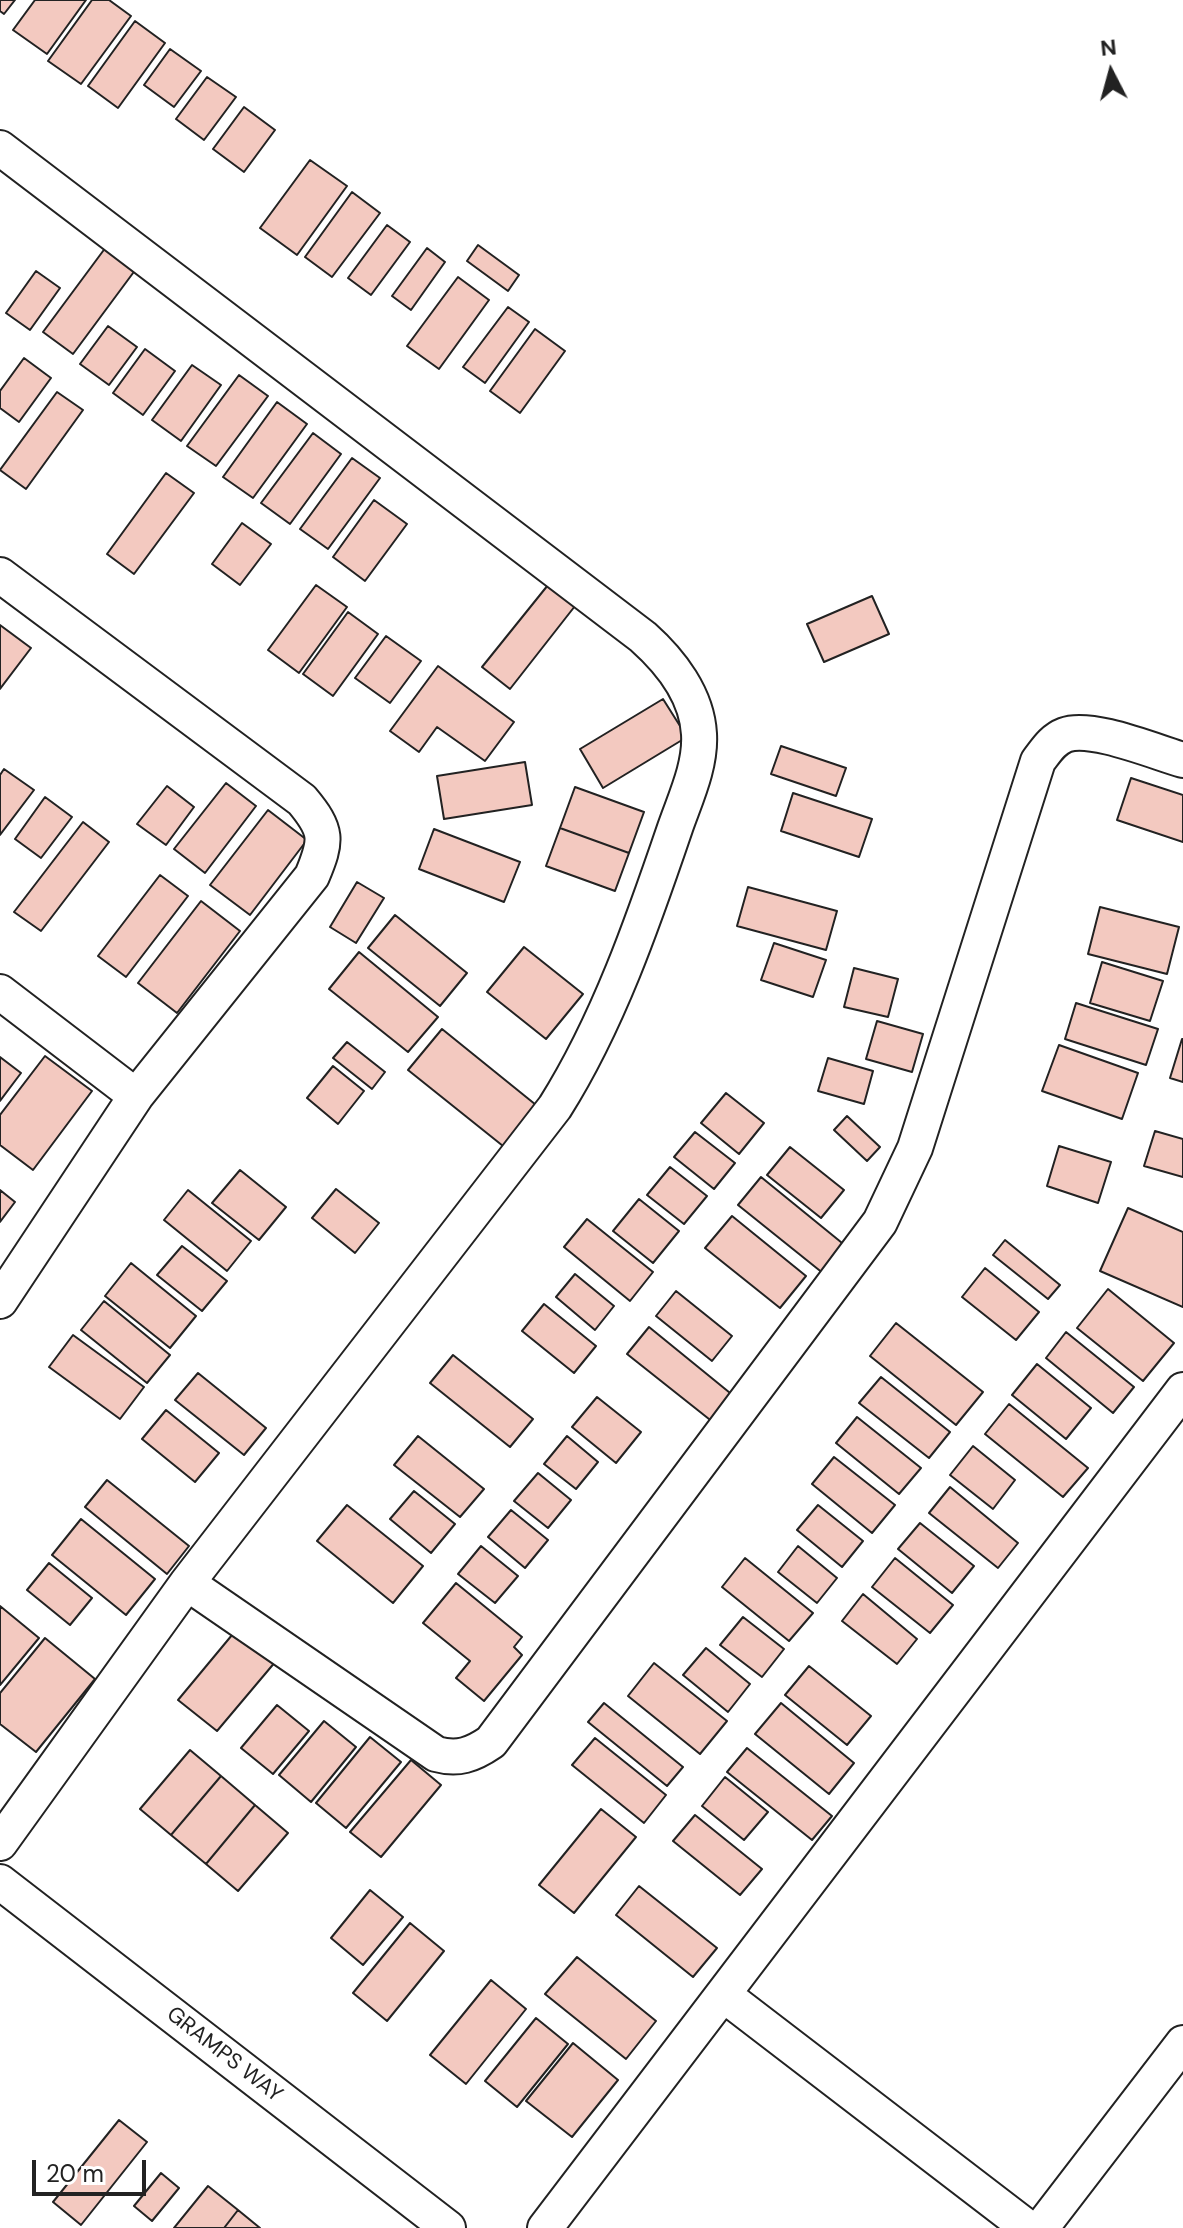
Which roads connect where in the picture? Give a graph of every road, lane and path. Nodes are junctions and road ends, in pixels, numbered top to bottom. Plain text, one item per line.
1 (0, 148) edge
2 (0, 575) edge
3 (1183, 760) edge
4 (0, 992) edge
5 (136, 1096) junction
6 (0, 1301) edge
7 (1183, 1390) edge
8 (187, 1583) junction
9 (0, 1843) edge
10 (0, 1882) edge
11 (724, 1995) junction
12 (1183, 2043) edge
13 (448, 2228) edge
14 (545, 2228) edge
15 (1028, 2228) edge
16 (1041, 2228) edge

1 - 8 street
2 - 5 street
3 - 8 street
4 - 5 street
5 - 6 street
7 - 11 street
8 - 9 street
10 - 13 street, GRAMPS WAY
11 - 14 street
11 - 15 street
12 - 16 street

